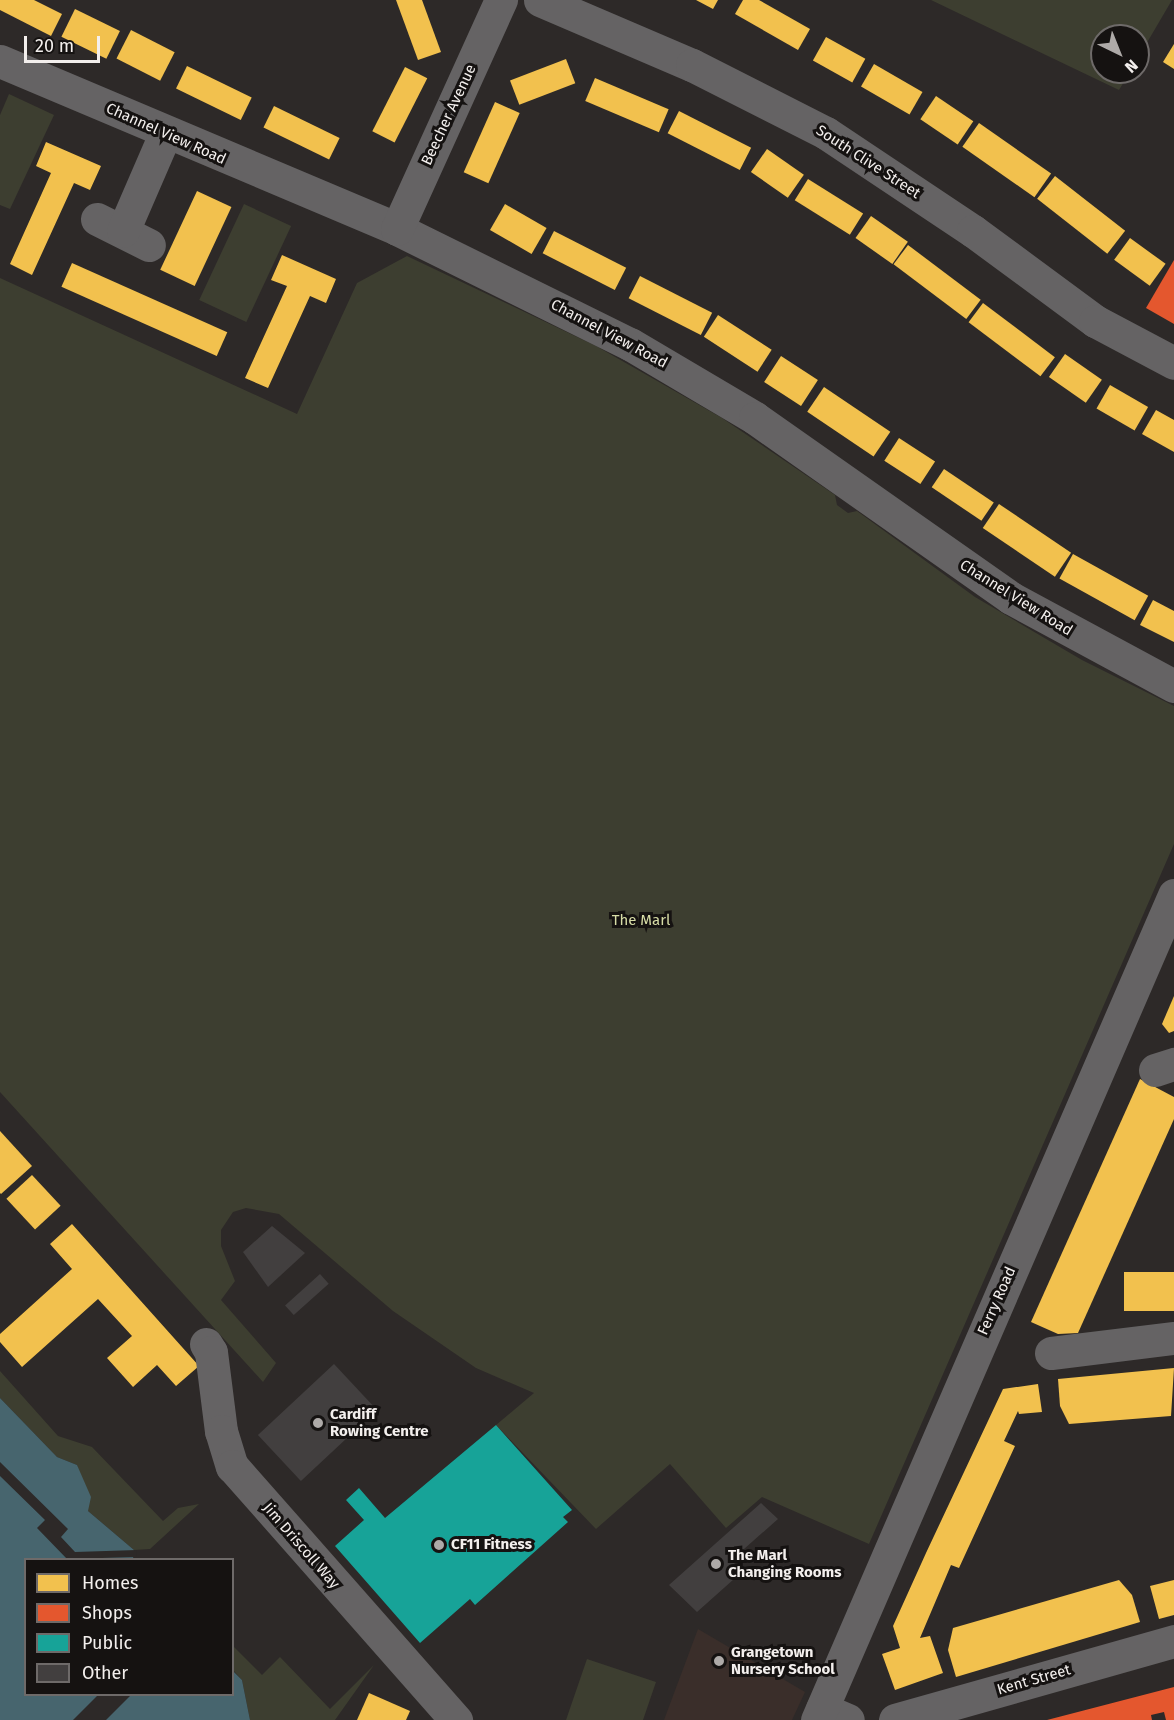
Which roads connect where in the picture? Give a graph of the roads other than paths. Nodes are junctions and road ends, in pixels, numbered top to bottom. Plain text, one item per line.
1 (501, 0) edge
2 (540, 0) edge
3 (0, 61) edge
4 (165, 134) junction
5 (397, 230) junction
6 (123, 231) dead end
7 (1174, 363) edge
8 (1174, 686) edge
9 (1174, 895) edge
10 (1174, 1338) edge
11 (206, 1344) dead end
12 (1051, 1353) dead end
13 (1174, 1641) edge
14 (829, 1716) edge
15 (456, 1720) edge
16 (895, 1720) edge

1 - 5 street, Beecher Avenue
2 - 7 street, South Clive Street
3 - 4 street, Channel View Road
4 - 5 street, Channel View Road
4 - 6 street
5 - 8 street, Channel View Road
9 - 14 street, Ferry Road
10 - 12 street
11 - 15 street, Jim Driscoll Way
13 - 16 street, Kent Street

